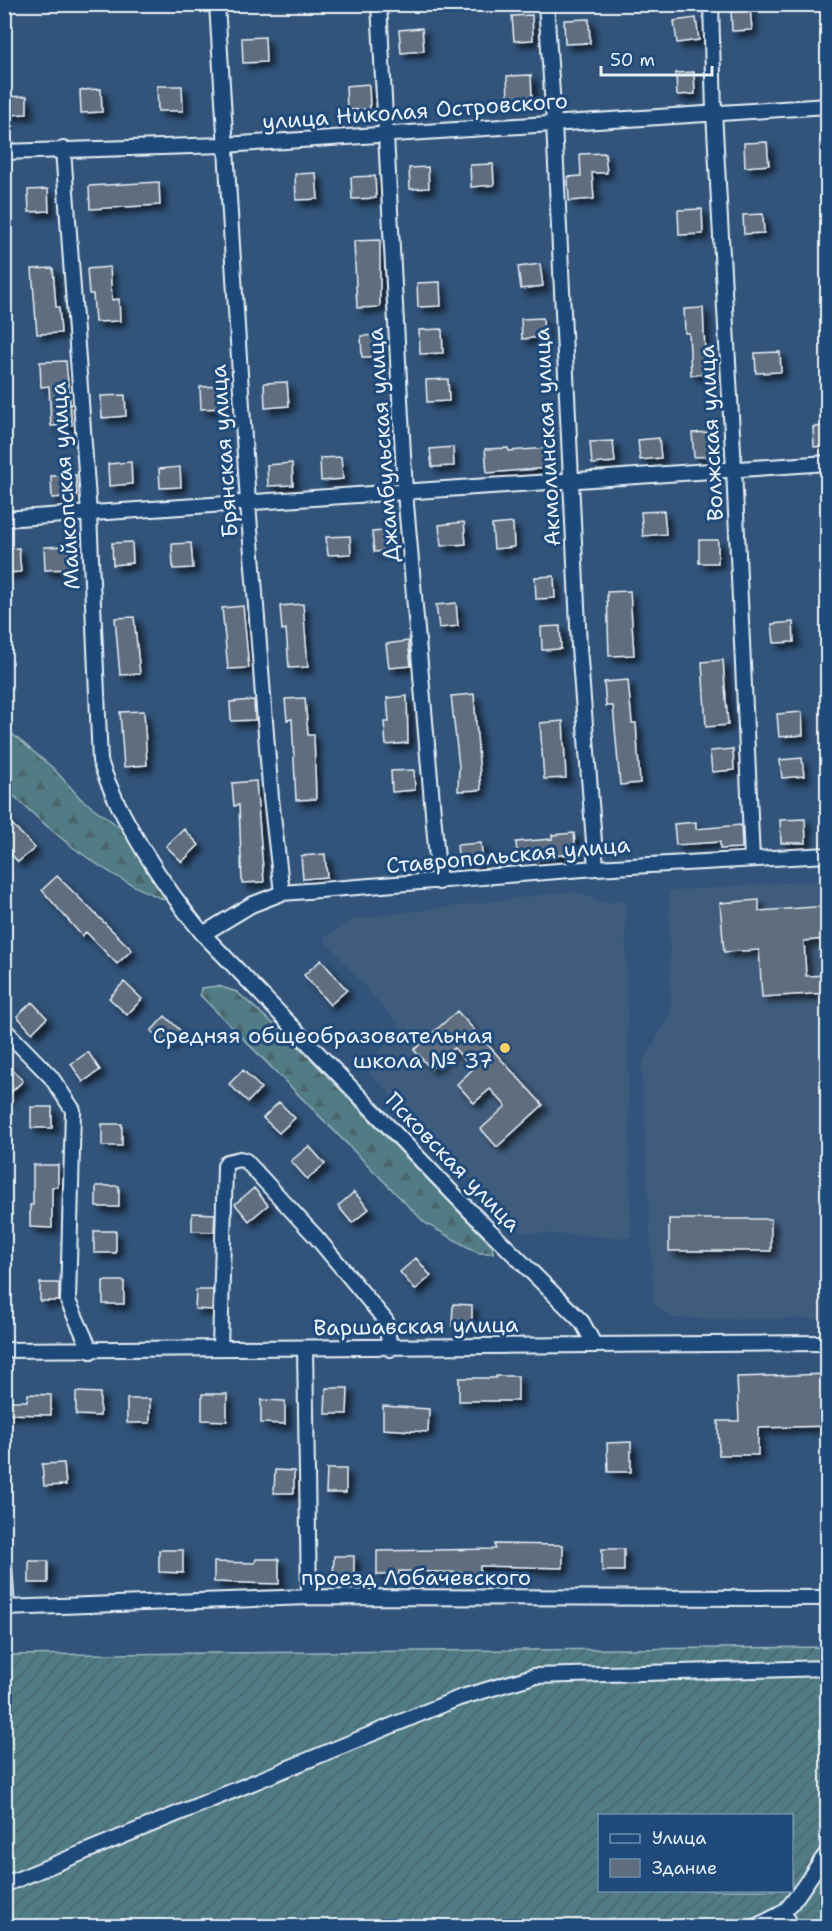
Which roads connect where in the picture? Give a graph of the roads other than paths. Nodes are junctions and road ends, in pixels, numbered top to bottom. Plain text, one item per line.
1 (217, 4) edge
2 (379, 4) edge
3 (546, 4) edge
4 (711, 4) edge
5 (828, 106) edge
6 (714, 112) junction
7 (554, 123) junction
8 (386, 134) junction
9 (224, 145) junction
10 (63, 149) junction
11 (4, 152) edge
12 (828, 463) edge
13 (734, 469) junction
14 (570, 482) junction
15 (405, 492) junction
16 (248, 503) junction
17 (89, 514) junction
18 (4, 519) edge
19 (124, 815) joint
20 (828, 855) edge
21 (752, 859) junction
22 (596, 868) junction
23 (439, 882) junction
24 (282, 893) junction
25 (203, 934) junction
26 (4, 1029) edge
27 (828, 1343) edge
28 (594, 1344) junction
29 (220, 1348) junction
30 (304, 1349) junction
31 (390, 1349) junction
32 (4, 1350) edge
33 (91, 1351) junction
34 (4, 1565) edge
35 (309, 1597) junction
36 (828, 1598) edge
37 (6, 1608) edge
38 (828, 1668) edge
39 (828, 1852) edge
40 (4, 1885) edge
41 (783, 1912) junction
42 (756, 1926) edge
43 (792, 1926) edge

1 - 9 street, Брянская улица
2 - 8 street, Джамбульская улица
3 - 7 street, Акмолинская улица
4 - 6 street, Волжская улица
5 - 6 street, улица Николая Островского
6 - 7 street, улица Николая Островского
6 - 13 street, Волжская улица
7 - 8 street, улица Николая Островского
7 - 14 street, Акмолинская улица
8 - 9 street, улица Николая Островского
8 - 15 street, Джамбульская улица
9 - 10 street, улица Николая Островского
9 - 16 street, Брянская улица
10 - 11 street, улица Николая Островского
10 - 17 street, Майкопская улица
12 - 13 street
13 - 14 street
13 - 21 street, Волжская улица
14 - 15 street
14 - 22 street, Акмолинская улица
15 - 16 street
15 - 23 street, Джамбульская улица
16 - 17 street
16 - 24 street, Брянская улица
17 - 18 street
17 - 19 street, Майкопская улица
19 - 25 street, Псковская улица
20 - 21 street, Ставропольская улица
21 - 22 street, Ставропольская улица
22 - 23 street, Ставропольская улица
23 - 24 street, Ставропольская улица
24 - 25 street, Ставропольская улица
25 - 28 street, Псковская улица
26 - 33 street
27 - 28 street, Варшавская улица
28 - 31 street, Варшавская улица
29 - 30 street, Варшавская улица
29 - 31 street
29 - 33 street, Варшавская улица
30 - 31 street, Варшавская улица
30 - 35 street
32 - 33 street, Варшавская улица
34 - 37 street
35 - 36 street, проезд Лобачевского
35 - 37 street, проезд Лобачевского
38 - 40 street
39 - 41 street
41 - 42 street
41 - 43 street

